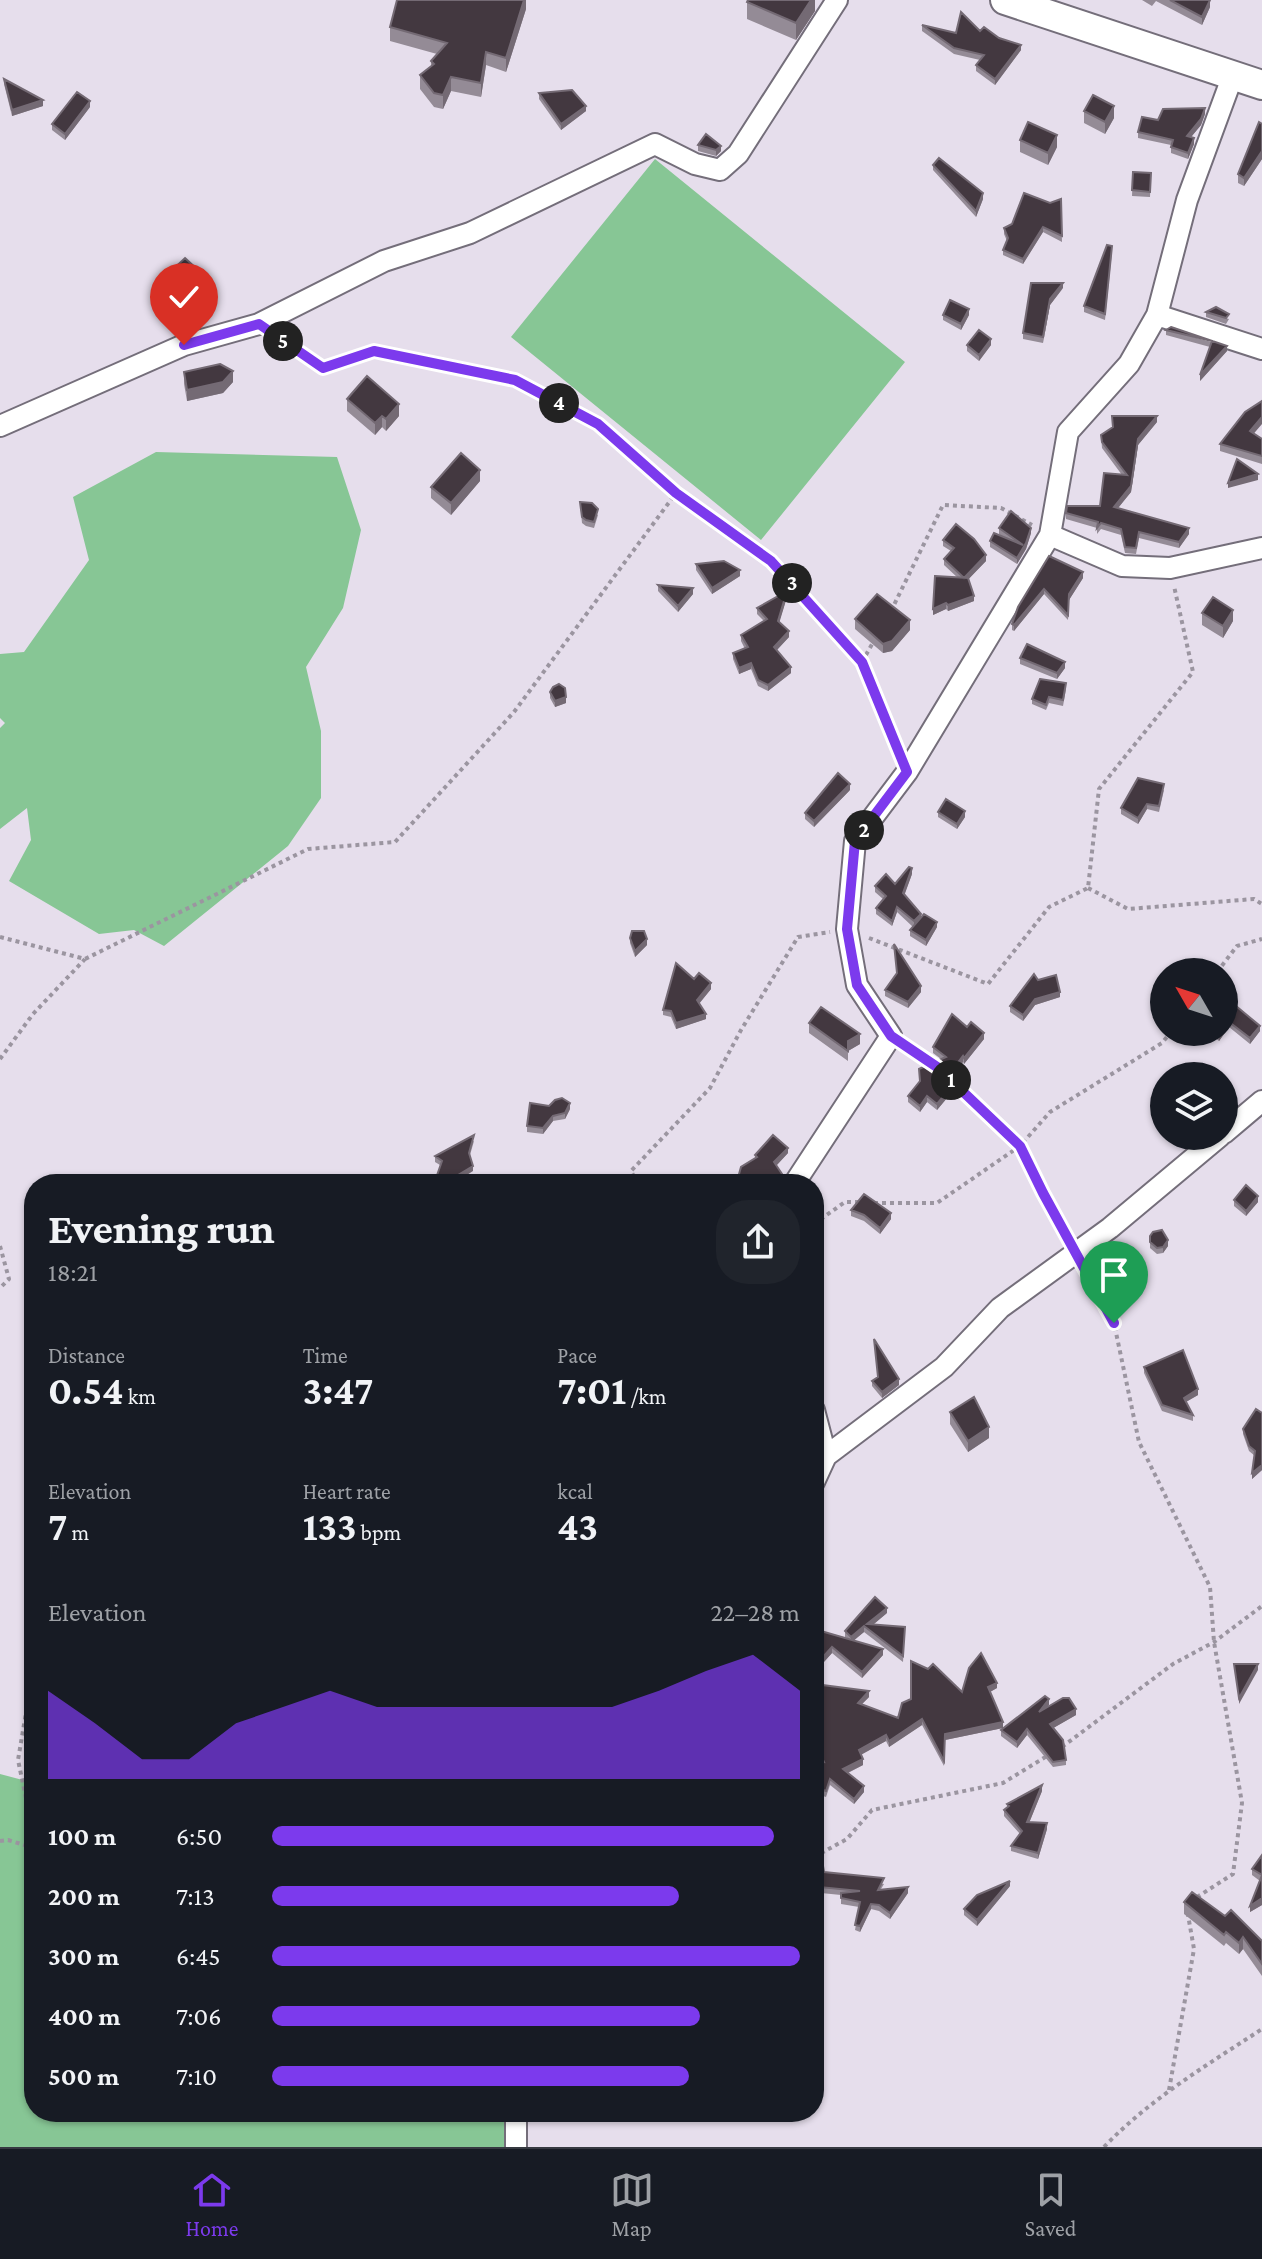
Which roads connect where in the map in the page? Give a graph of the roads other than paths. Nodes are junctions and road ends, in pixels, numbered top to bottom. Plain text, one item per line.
1 (837, 0) edge
2 (1005, 0) edge
3 (1233, 75) junction
4 (1262, 85) edge
5 (1157, 315) junction
6 (1262, 349) edge
7 (0, 426) edge
8 (1050, 535) junction
9 (1262, 548) edge
10 (1262, 1101) edge
11 (1238, 1121) edge
12 (1203, 1150) edge
13 (801, 1174) edge
14 (824, 1448) edge
15 (826, 1456) junction
16 (824, 1460) edge
17 (516, 2122) edge
18 (516, 2147) edge

1 - 7 street
2 - 3 street
3 - 4 street
3 - 5 street
5 - 6 street
5 - 8 street
8 - 9 street
8 - 13 street
10 - 11 street
12 - 15 street
14 - 15 street
15 - 16 street
17 - 18 street

